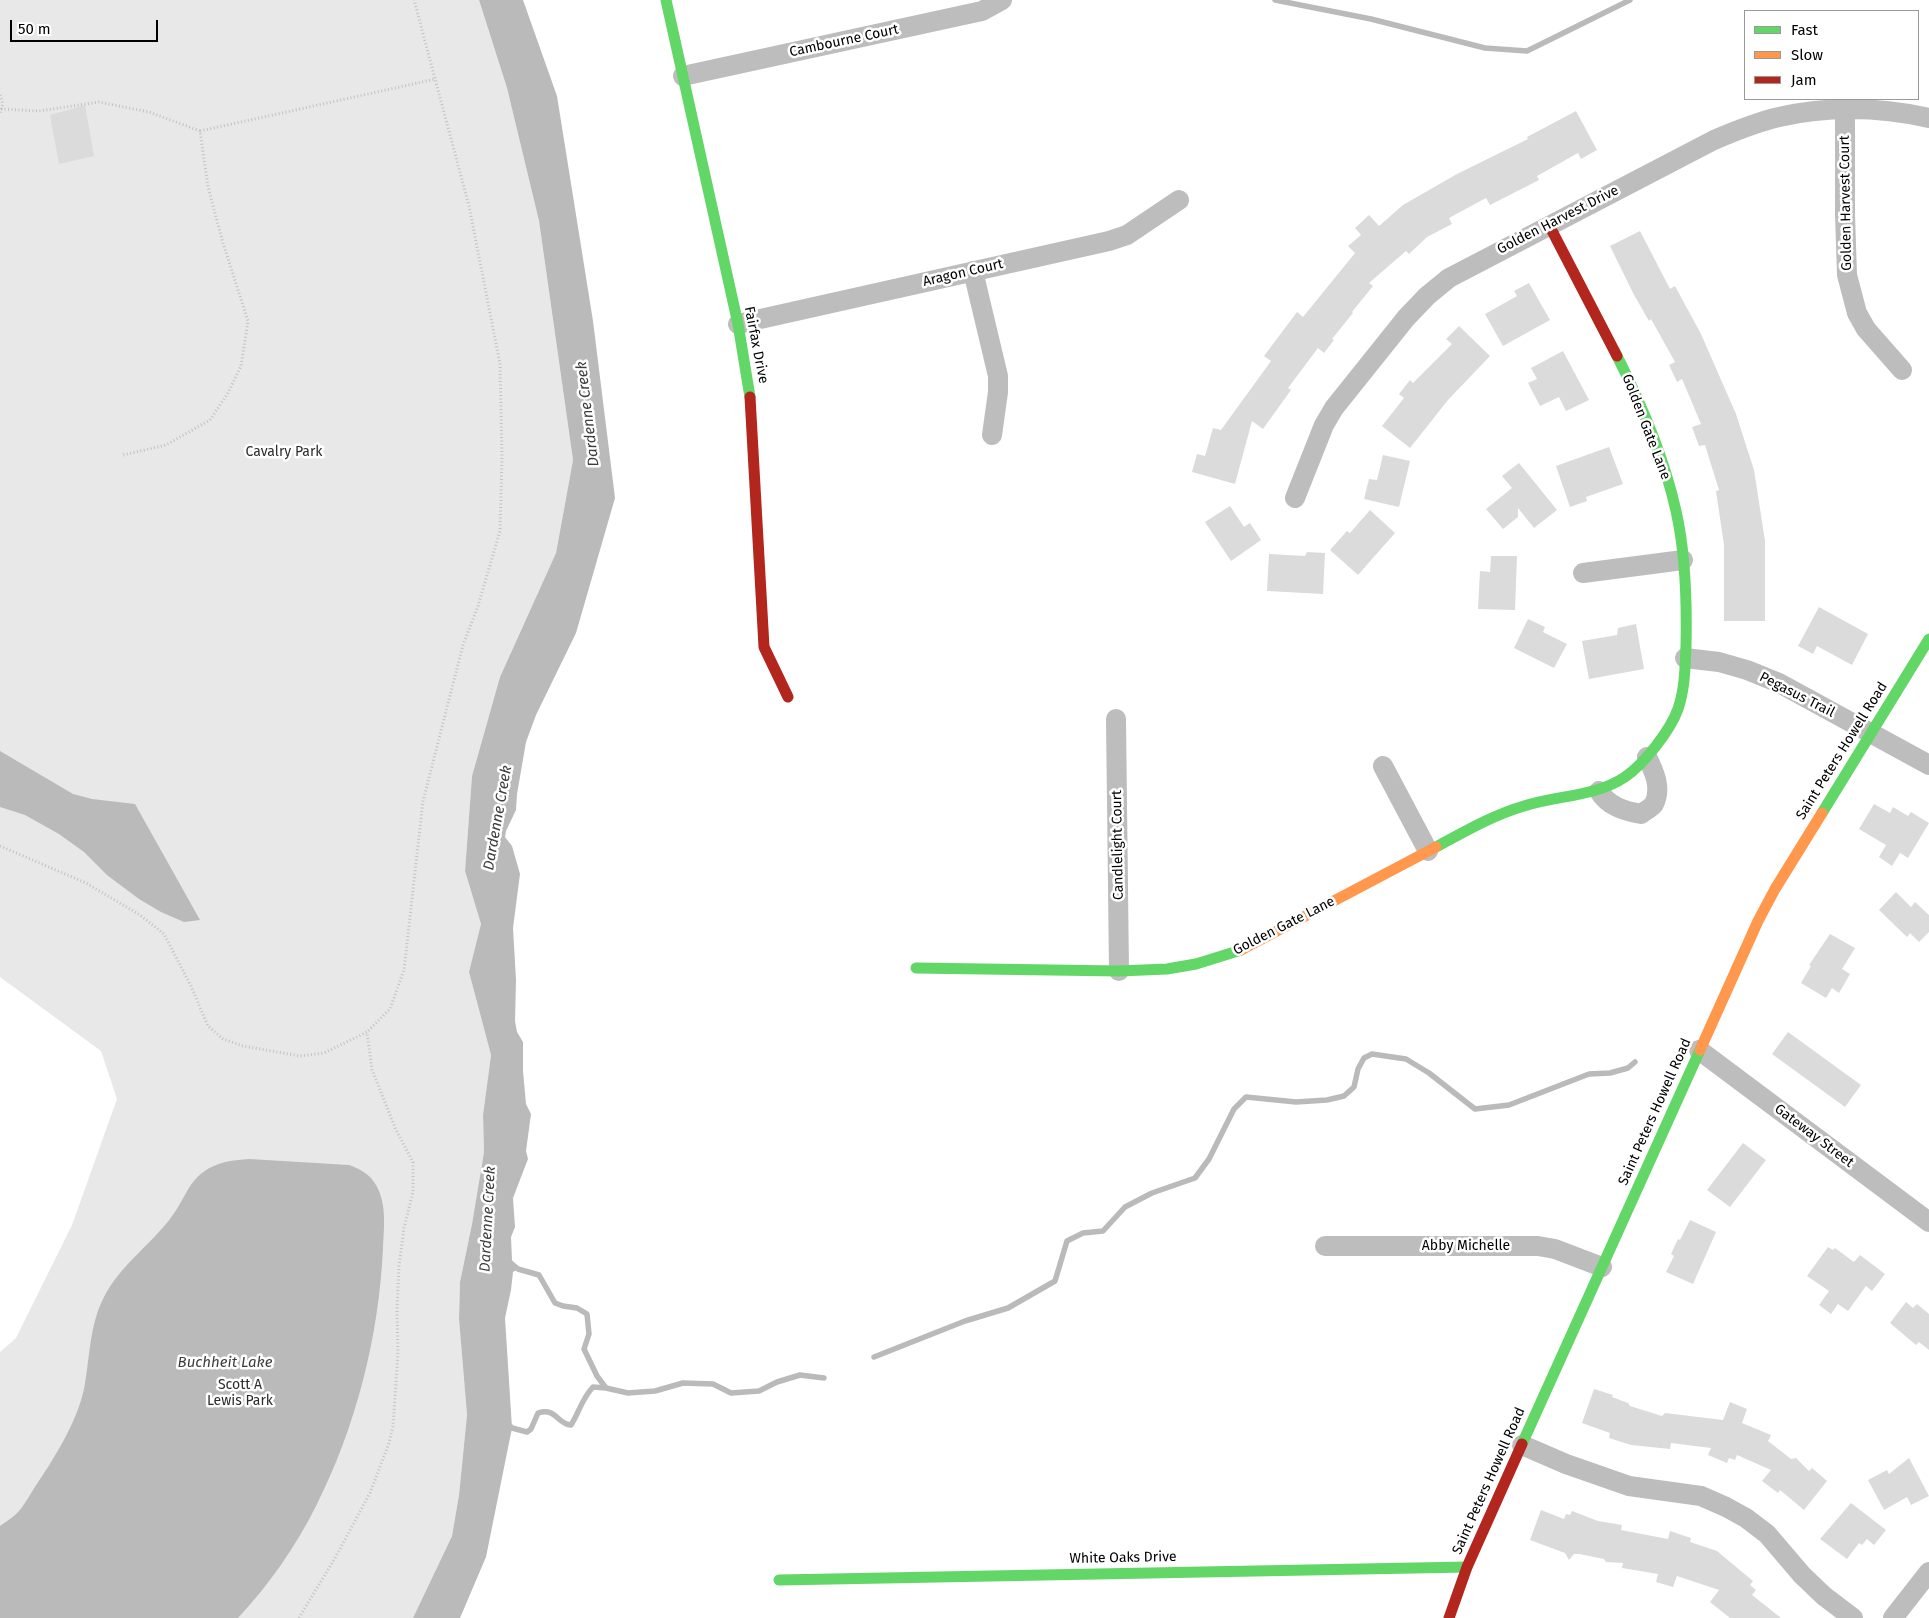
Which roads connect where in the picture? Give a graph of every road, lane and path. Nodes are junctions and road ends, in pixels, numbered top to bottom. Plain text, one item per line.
1 (414, 0) edge
2 (666, 0) edge
3 (1002, 0) edge
4 (683, 76) junction
5 (436, 79) junction
6 (0, 95) edge
7 (1845, 109) junction
8 (1, 111) edge
9 (1929, 118) edge
10 (200, 131) junction
11 (1178, 200) dead end
12 (1549, 225) junction
13 (973, 271) junction
14 (738, 324) junction
15 (1902, 370) dead end
16 (992, 435) dead end
17 (123, 455) dead end
18 (1295, 498) dead end
19 (1683, 560) junction
20 (1583, 573) dead end
21 (1929, 639) edge
22 (1685, 658) junction
23 (788, 697) dead end
24 (1116, 719) dead end
25 (1870, 734) junction
26 (1648, 757) junction
27 (1929, 765) edge
28 (1384, 766) dead end
29 (1599, 791) junction
30 (0, 846) edge
31 (1428, 851) junction
32 (916, 968) dead end
33 (1120, 971) junction
34 (367, 1032) junction
35 (1699, 1050) junction
36 (1929, 1222) edge
37 (1325, 1246) dead end
38 (1602, 1267) junction
39 (1522, 1445) junction
40 (1467, 1567) junction
41 (1929, 1572) edge
42 (779, 1580) dead end
43 (299, 1618) edge
44 (1449, 1618) edge
45 (1854, 1618) edge
46 (1893, 1618) edge

1 - 5 path
2 - 4 street, Fairfax Drive
3 - 4 street, Cambourne Court
4 - 14 street, Fairfax Drive
5 - 10 path
5 - 34 path
6 - 8 path
7 - 9 street, Golden Harvest Drive
7 - 12 street, Golden Harvest Drive
7 - 15 street, Golden Harvest Court
8 - 10 path
10 - 17 path
11 - 13 street, Aragon Court
12 - 18 street, Golden Harvest Drive
12 - 19 street, Golden Gate Lane
13 - 14 street, Aragon Court
13 - 16 street
14 - 23 street, Fairfax Drive
19 - 20 street
19 - 22 street, Golden Gate Lane
21 - 25 street, Saint Peters Howell Road
22 - 25 street, Pegasus Trail
22 - 26 street, Golden Gate Lane
24 - 33 street, Candlelight Court
25 - 27 street, Pegasus Trail
25 - 35 street, Saint Peters Howell Road
26 - 29 street, Golden Gate Lane
26 - 29 street
28 - 31 street
29 - 31 street, Golden Gate Lane
30 - 34 path
31 - 33 street, Golden Gate Lane
32 - 33 street, Golden Gate Lane
34 - 43 path
35 - 36 street, Gateway Street
35 - 38 street, Saint Peters Howell Road
37 - 38 street, Abby Michelle
38 - 39 street, Saint Peters Howell Road
39 - 40 street, Saint Peters Howell Road
39 - 45 street
40 - 42 street, White Oaks Drive
40 - 44 street, Saint Peters Howell Road
41 - 46 street

